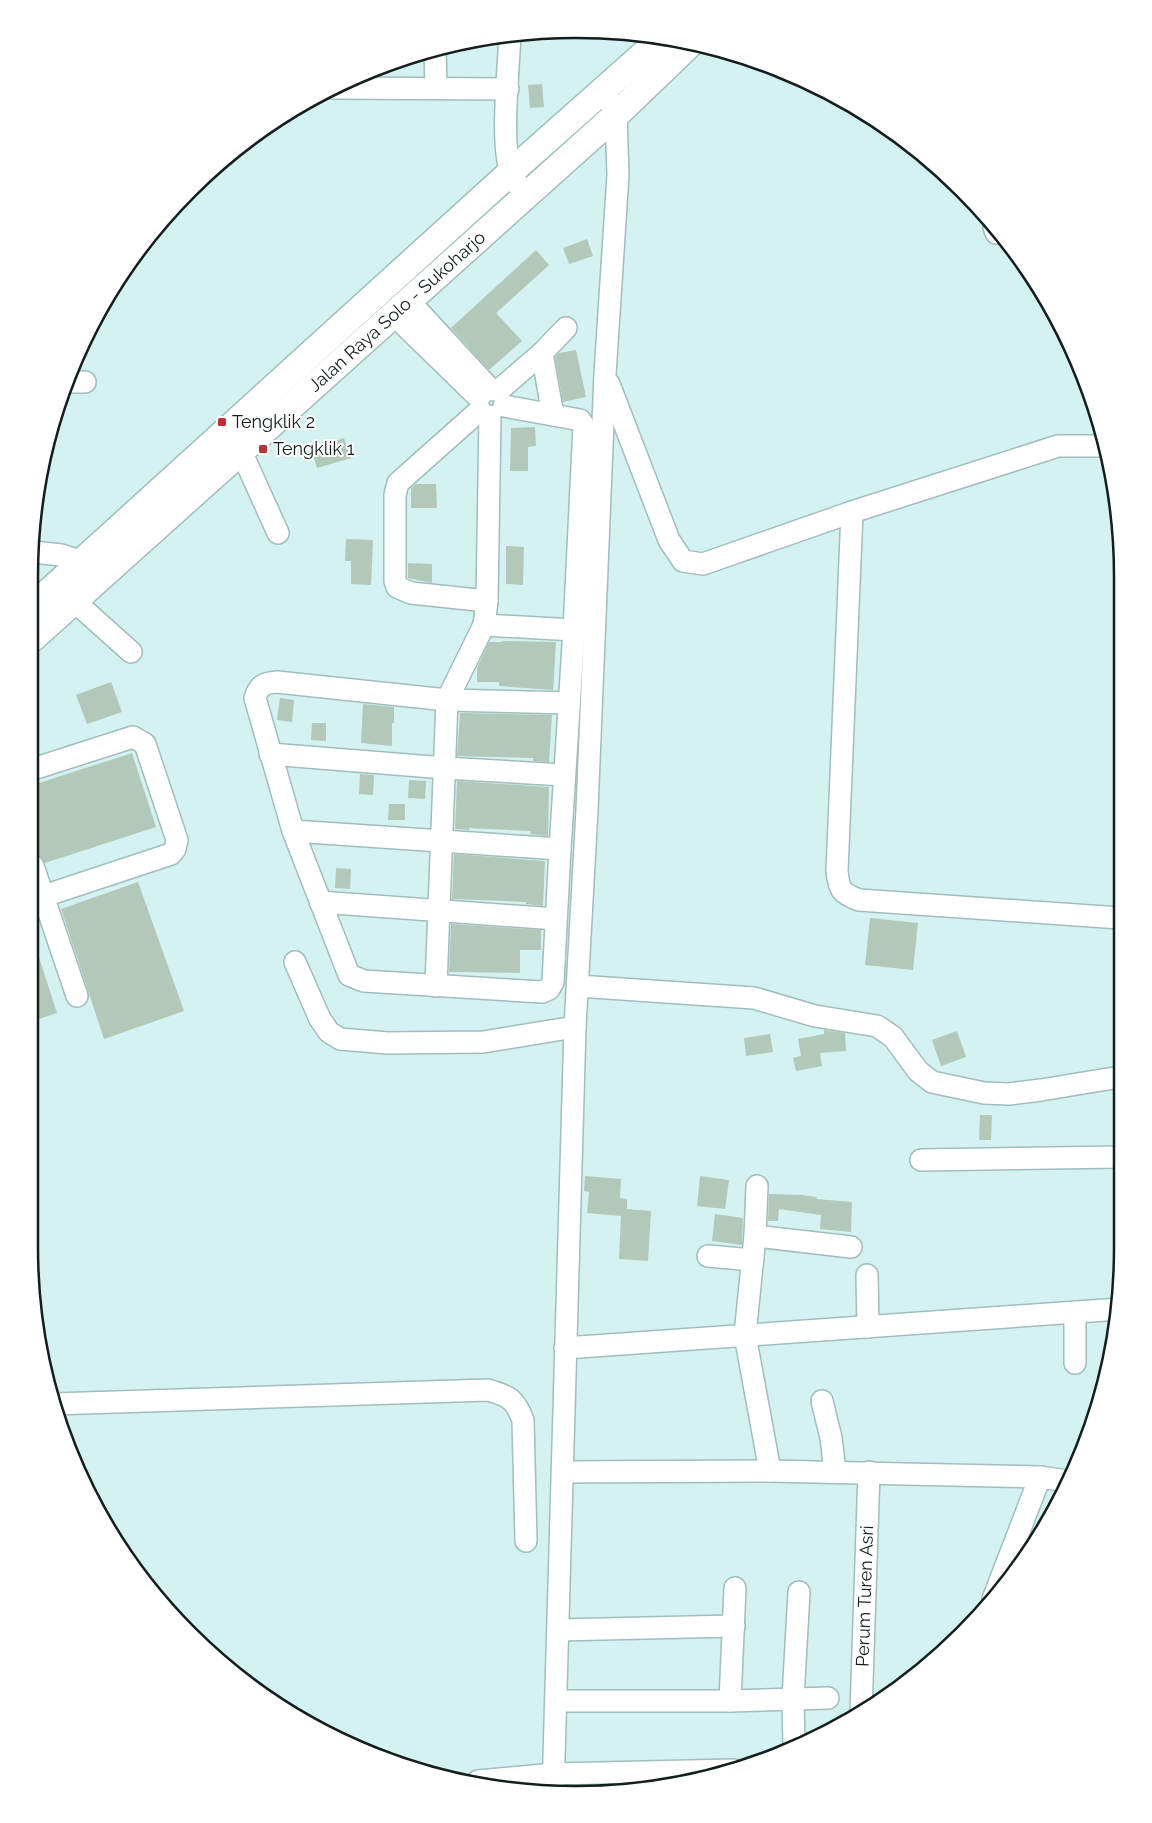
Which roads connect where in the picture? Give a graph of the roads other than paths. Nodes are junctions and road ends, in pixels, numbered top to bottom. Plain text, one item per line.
1 (510, 42) edge
2 (656, 44) edge
3 (686, 49) edge
4 (435, 57) edge
5 (363, 81) edge
6 (436, 87) junction
7 (508, 89) junction
8 (606, 89) junction
9 (616, 115) junction
10 (511, 172) junction
11 (524, 195) junction
12 (401, 307) junction
13 (566, 328) dead end
14 (542, 353) junction
15 (605, 374) junction
16 (491, 402) junction
17 (553, 415) junction
18 (1098, 446) edge
19 (242, 451) junction
20 (852, 512) junction
21 (278, 533) dead end
22 (39, 553) edge
23 (76, 583) junction
24 (487, 601) junction
25 (38, 603) edge
26 (484, 626) junction
27 (574, 630) junction
28 (38, 632) edge
29 (131, 652) dead end
30 (447, 700) junction
31 (569, 703) junction
32 (270, 754) junction
33 (38, 766) edge
34 (445, 768) junction
35 (564, 775) junction
36 (293, 831) junction
37 (442, 840) junction
38 (560, 849) junction
39 (38, 880) edge
40 (44, 896) junction
41 (320, 902) junction
42 (440, 912) junction
43 (1114, 918) edge
44 (556, 919) junction
45 (295, 962) dead end
46 (436, 986) junction
47 (578, 986) junction
48 (77, 996) dead end
49 (575, 1028) junction
50 (1114, 1078) edge
51 (1114, 1157) edge
52 (922, 1160) dead end
53 (757, 1186) dead end
54 (755, 1236) junction
55 (852, 1247) dead end
56 (708, 1256) dead end
57 (752, 1260) junction
58 (867, 1274) dead end
59 (1111, 1310) edge
60 (1075, 1312) junction
61 (868, 1327) junction
62 (745, 1336) junction
63 (565, 1348) junction
64 (1075, 1363) dead end
65 (822, 1401) dead end
66 (61, 1404) edge
67 (770, 1471) junction
68 (835, 1471) junction
69 (563, 1472) junction
70 (869, 1476) junction
71 (1040, 1477) junction
72 (1061, 1480) edge
73 (526, 1541) dead end
74 (1001, 1578) edge
75 (736, 1588) dead end
76 (799, 1592) dead end
77 (734, 1626) junction
78 (558, 1630) junction
79 (793, 1698) junction
80 (828, 1698) dead end
81 (556, 1701) junction
82 (730, 1701) junction
83 (860, 1704) edge
84 (794, 1739) edge
85 (688, 1773) edge
86 (518, 1782) edge
87 (554, 1783) edge

1 - 7 street
2 - 8 main road, Jalan Raya Solo - Sukoharjo
3 - 9 main road, Jalan Raya Solo - Sukoharjo
4 - 6 street
5 - 6 street
6 - 7 street
7 - 10 street
8 - 9 street
8 - 10 main road, Jalan Raya Solo - Sukoharjo
9 - 11 main road, Jalan Raya Solo - Sukoharjo
9 - 15 street
10 - 11 street
10 - 23 main road, Jalan Raya Solo - Sukoharjo
11 - 12 main road, Jalan Raya Solo - Sukoharjo
12 - 16 street
12 - 19 main road, Jalan Raya Solo - Sukoharjo
13 - 14 street
14 - 16 street
14 - 17 street
15 - 20 street
15 - 47 street
16 - 17 street
16 - 24 street
16 - 24 street
17 - 27 street
18 - 20 street
19 - 21 street
19 - 23 main road, Jalan Raya Solo - Sukoharjo
20 - 43 street
22 - 23 street
23 - 25 main road, Jalan Raya Solo - Sukoharjo
23 - 28 main road, Jalan Raya Solo - Sukoharjo
23 - 29 street
24 - 26 street
26 - 27 street
26 - 30 street
27 - 31 street
30 - 31 street
30 - 32 street
30 - 34 street
31 - 35 street
32 - 34 street
32 - 36 street
33 - 40 street
34 - 35 street
34 - 37 street
35 - 38 street
36 - 37 street
36 - 41 street
37 - 38 street
37 - 42 street
38 - 44 street
39 - 40 street
40 - 48 street
41 - 42 street
41 - 46 street
42 - 44 street
42 - 46 street
44 - 46 street
45 - 49 street
47 - 49 street
47 - 50 street
49 - 63 street
51 - 52 street
53 - 54 street
54 - 55 street
54 - 57 street
56 - 57 street
57 - 62 street
58 - 61 street
59 - 60 street
60 - 61 street
60 - 64 street
61 - 62 street
62 - 63 street
62 - 67 street
63 - 69 street
65 - 68 street
66 - 73 street
67 - 68 street
67 - 69 street
68 - 70 street
69 - 78 street
70 - 71 street
70 - 83 street, Perum Turen Asri
71 - 72 street
71 - 74 street
75 - 77 street
76 - 79 street
77 - 78 street
77 - 82 street
78 - 81 street
79 - 80 street
79 - 82 street
79 - 84 street
81 - 82 street
81 - 87 street
85 - 87 street
86 - 87 street

